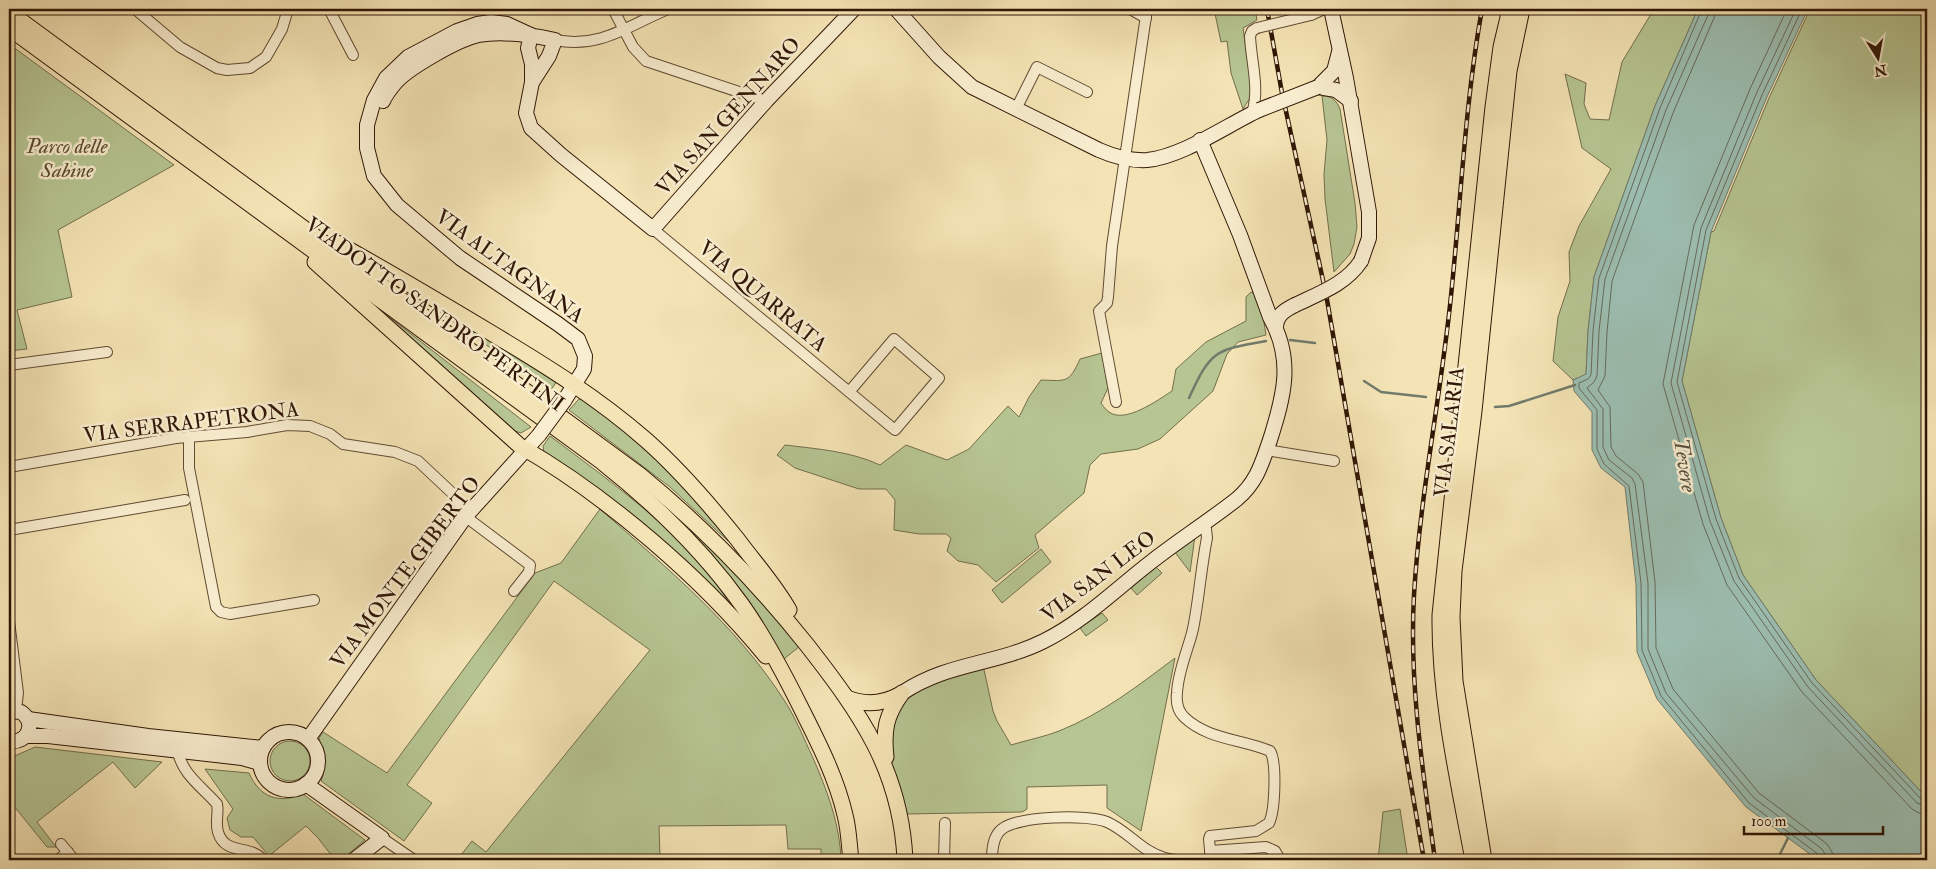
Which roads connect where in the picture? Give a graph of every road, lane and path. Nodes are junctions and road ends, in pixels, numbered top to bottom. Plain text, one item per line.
1 (135, 9) edge
2 (288, 9) edge
3 (326, 9) edge
4 (613, 9) edge
5 (668, 9) edge
6 (854, 9) edge
7 (896, 9) edge
8 (1130, 9) edge
9 (1324, 9) edge
10 (1331, 9) edge
11 (1522, 9) edge
12 (1532, 9) edge
13 (9, 12) edge
14 (1146, 13) edge
15 (1507, 13) edge
16 (9, 28) edge
17 (624, 30) junction
18 (465, 32) junction
19 (531, 35) junction
20 (555, 40) junction
21 (1339, 46) junction
22 (354, 55) dead end
23 (1509, 70) junction
24 (1346, 78) junction
25 (532, 82) junction
26 (1325, 84) junction
27 (1087, 92) dead end
28 (766, 101) junction
29 (1351, 101) junction
30 (1016, 109) junction
31 (1256, 112) junction
32 (1200, 140) junction
33 (1124, 158) junction
34 (404, 211) junction
35 (282, 220) junction
36 (653, 229) junction
37 (1276, 328) junction
38 (107, 352) dead end
39 (9, 365) edge
40 (574, 385) junction
41 (852, 395) junction
42 (1116, 402) dead end
43 (189, 437) junction
44 (527, 450) junction
45 (1266, 450) junction
46 (1334, 461) dead end
47 (9, 466) edge
48 (185, 500) dead end
49 (466, 516) junction
50 (1202, 524) junction
51 (9, 530) edge
52 (514, 591) dead end
53 (314, 600) dead end
54 (9, 621) edge
55 (799, 635) junction
56 (10, 639) edge
57 (788, 682) junction
58 (902, 693) junction
59 (847, 698) junction
60 (12, 711) edge
61 (28, 719) junction
62 (26, 736) junction
63 (308, 739) junction
64 (9, 741) edge
65 (263, 748) junction
66 (178, 751) junction
67 (260, 763) junction
68 (887, 771) junction
69 (306, 784) junction
70 (945, 823) dead end
71 (382, 838) junction
72 (61, 844) dead end
73 (71, 856) edge
74 (1210, 857) edge
75 (58, 860) edge
76 (263, 860) edge
77 (354, 860) edge
78 (414, 860) edge
79 (851, 860) edge
80 (905, 860) edge
81 (944, 860) edge
82 (992, 860) edge
83 (1280, 860) edge
84 (1473, 860) edge
85 (1484, 860) edge

1 - 2 street
3 - 22 street
4 - 17 street
5 - 17 street
6 - 28 street, VIA SAN GENNARO
7 - 30 street
8 - 14 street
9 - 31 street, bridge
10 - 21 street
11 - 23 main road, VIA SALARIA
12 - 23 main road
13 - 35 main road, VIADOTTO SANDRO PERTINI
14 - 33 street
15 - 84 main road, VIA SALARIA
16 - 35 main road, VIADOTTO SANDRO PERTINI
17 - 20 street
17 - 28 street
18 - 19 street, VIA ALTAGNANA
18 - 34 street, VIA ALTAGNANA
18 - 34 street, VIA ALTAGNANA
19 - 20 street
19 - 25 street
20 - 25 street
21 - 24 street
21 - 26 street
23 - 85 main road, VIA SALARIA
24 - 26 street
24 - 29 street
25 - 36 street
26 - 29 street
26 - 31 street, bridge
27 - 30 street
28 - 36 street, VIA SAN GENNARO
29 - 37 street, bridge
30 - 33 street
31 - 32 street
32 - 33 street
32 - 37 street, VIA SAN LEO
33 - 42 street
34 - 40 street, VIA ALTAGNANA
35 - 40 main road
35 - 44 main road
35 - 55 main road, VIADOTTO SANDRO PERTINI
35 - 57 main road, VIADOTTO SANDRO PERTINI
36 - 41 street, VIA QUARRATA
37 - 45 street, VIA SAN LEO
38 - 39 street
40 - 44 street, VIA MONTE GIBERTO, bridge
40 - 55 main road
41 - 41 street, VIA QUARRATA
43 - 47 street, VIA SERRAPETRONA
43 - 49 street, VIA SERRAPETRONA
43 - 53 street
44 - 49 street, VIA MONTE GIBERTO
44 - 57 main road
45 - 46 street
45 - 50 street, VIA SAN LEO
48 - 51 street
49 - 52 street, VIA SERRAPETRONA
49 - 63 street, VIA MONTE GIBERTO
50 - 58 street, VIA SAN LEO
50 - 74 street
54 - 56 street
55 - 59 main road
56 - 60 street
57 - 79 main road
58 - 59 main road
58 - 68 main road
59 - 68 main road
60 - 61 street
61 - 62 street
61 - 65 street
62 - 64 street
62 - 66 street
63 - 65 street
63 - 69 street
65 - 67 street
66 - 67 street
66 - 76 street
67 - 69 street
68 - 80 main road
69 - 71 street
70 - 81 street
71 - 77 street
71 - 78 street
72 - 73 street
73 - 75 street
74 - 82 street
74 - 83 street

